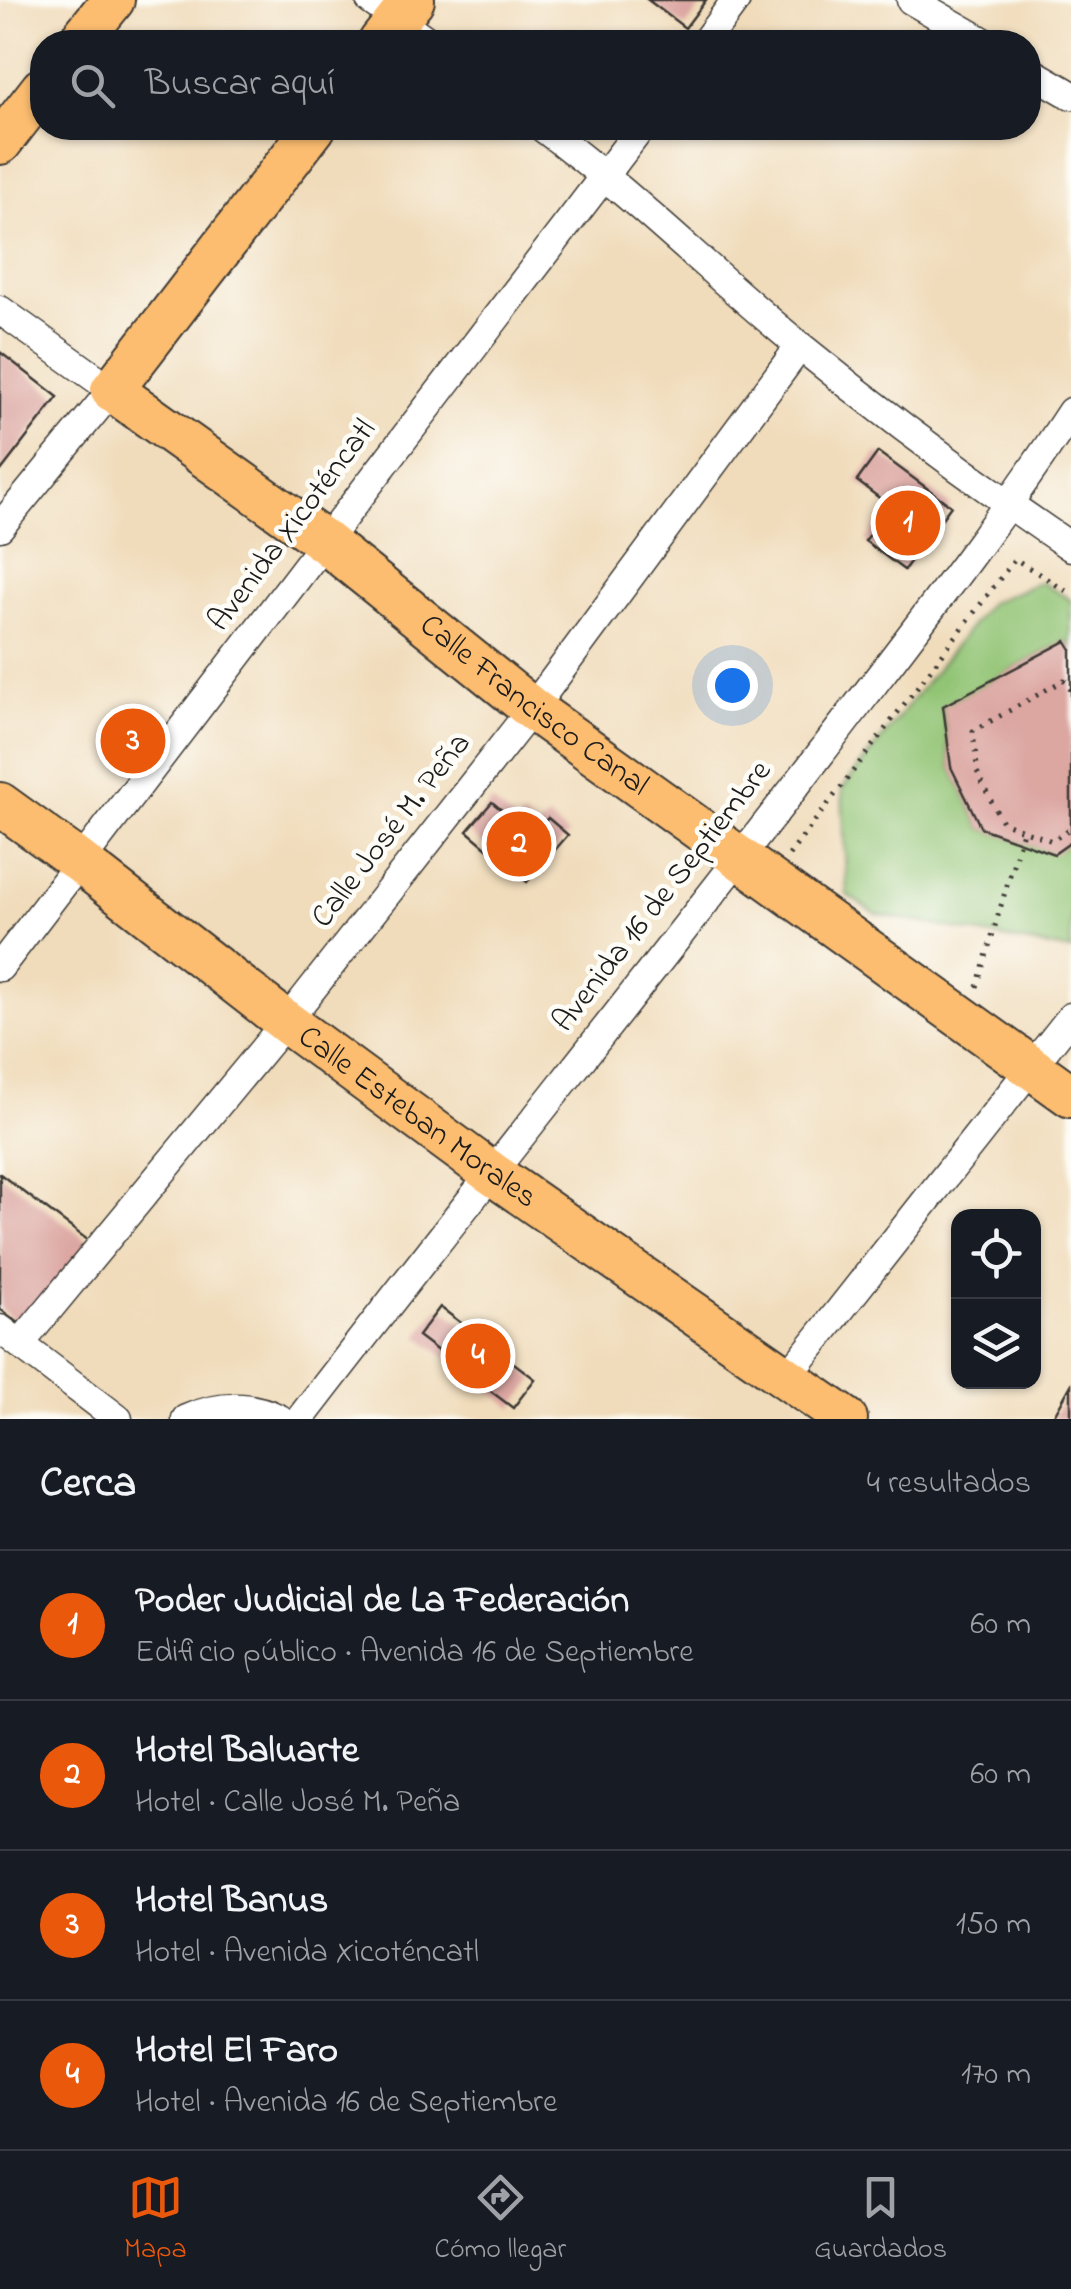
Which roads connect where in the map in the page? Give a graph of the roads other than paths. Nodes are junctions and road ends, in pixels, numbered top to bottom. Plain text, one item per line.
1 (113, 0) edge
2 (736, 0) edge
3 (911, 0) edge
4 (89, 30) edge
5 (713, 30) edge
6 (963, 30) edge
7 (1041, 78) edge
8 (1071, 95) edge
9 (30, 104) edge
10 (305, 140) edge
11 (559, 140) edge
12 (632, 140) edge
13 (0, 143) edge
14 (606, 174) junction
15 (0, 310) edge
16 (800, 346) junction
17 (112, 390) junction
18 (1071, 412) edge
19 (1010, 505) junction
20 (0, 527) edge
21 (324, 542) junction
22 (1071, 546) edge
23 (532, 709) junction
24 (0, 804) edge
25 (738, 860) junction
26 (80, 862) junction
27 (0, 967) edge
28 (1071, 1017) edge
29 (286, 1022) junction
30 (1030, 1068) junction
31 (1071, 1096) edge
32 (490, 1172) junction
33 (10, 1336) edge
34 (788, 1376) junction
35 (118, 1419) edge
36 (186, 1419) edge
37 (280, 1419) edge
38 (300, 1419) edge
39 (846, 1419) edge

1 - 4 main road
2 - 5 street
3 - 6 street
7 - 8 street
9 - 13 main road
10 - 17 main road
11 - 14 street
12 - 14 street, Avenida Xicoténcatl
14 - 16 street
14 - 21 street, Avenida Xicoténcatl
15 - 17 street, Calle Francisco Canal
16 - 19 street
16 - 23 street, Calle José M. Peña
17 - 20 street
17 - 21 main road, Calle Francisco Canal
18 - 19 street, Avenida 16 de Septiembre
19 - 22 street
19 - 25 street, Avenida 16 de Septiembre
21 - 23 main road, Calle Francisco Canal
21 - 26 street, Avenida Xicoténcatl
23 - 25 main road, Calle Francisco Canal
23 - 29 street, Calle José M. Peña
24 - 26 main road, Calle Esteban Morales
25 - 30 main road, Calle Francisco Canal
25 - 32 street, Avenida 16 de Septiembre
26 - 27 street, Avenida Xicoténcatl
26 - 29 main road, Calle Esteban Morales
28 - 30 street
29 - 32 main road, Calle Esteban Morales
29 - 33 street, Calle José M. Peña
30 - 31 main road, Calle Francisco Canal
30 - 34 street
32 - 34 main road, Calle Esteban Morales
32 - 38 street, Avenida 16 de Septiembre
33 - 35 street
34 - 39 main road, Calle Esteban Morales
36 - 37 street

